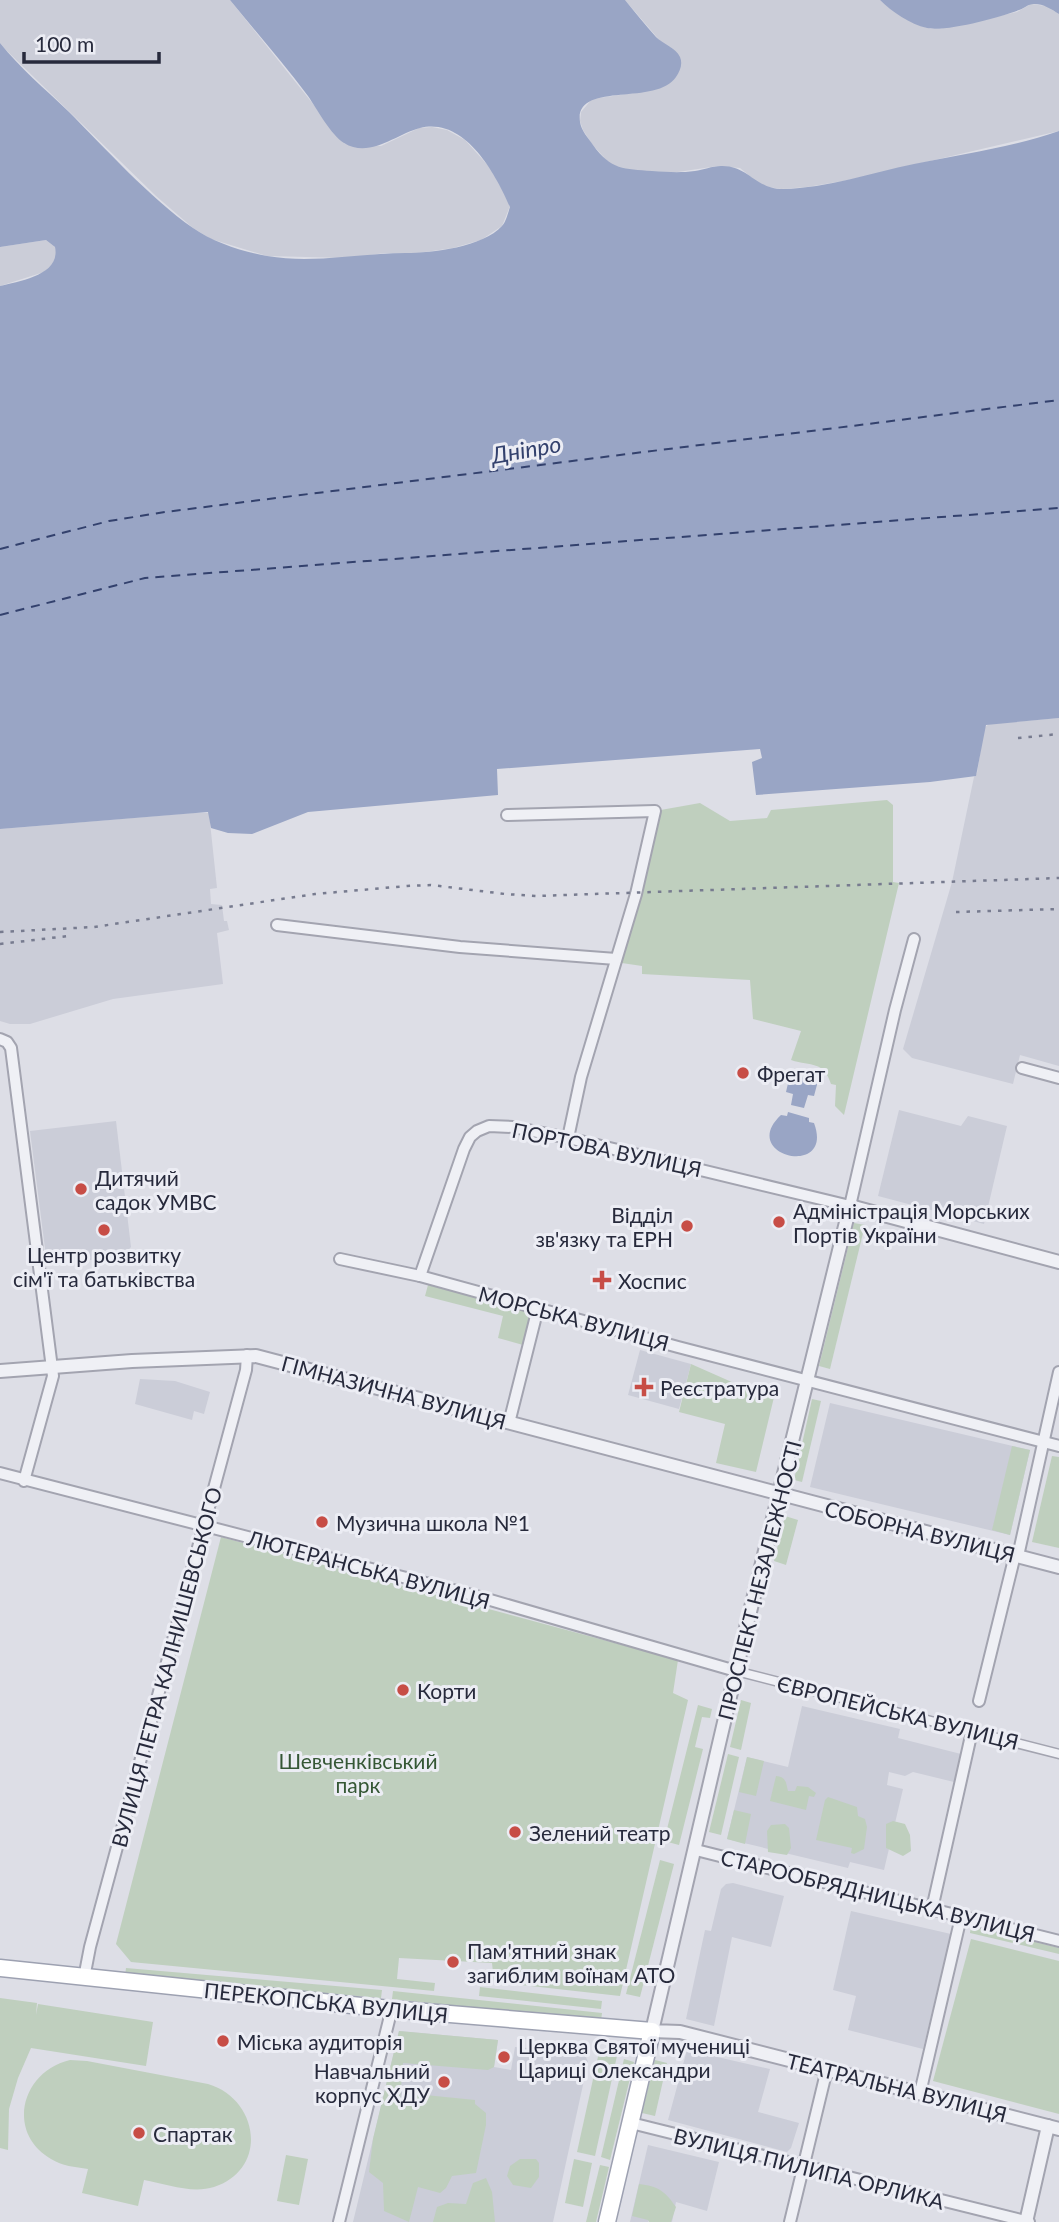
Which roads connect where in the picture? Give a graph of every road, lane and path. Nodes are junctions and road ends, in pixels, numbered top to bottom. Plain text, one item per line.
1 (507, 815) dead end
2 (277, 925) dead end
3 (914, 939) dead end
4 (616, 959) junction
5 (0, 1039) edge
6 (1022, 1068) dead end
7 (1059, 1078) edge
8 (568, 1138) junction
9 (849, 1206) junction
10 (340, 1259) dead end
11 (1059, 1262) edge
12 (420, 1276) junction
13 (538, 1308) junction
14 (247, 1356) junction
15 (52, 1368) junction
16 (0, 1371) edge
17 (1059, 1372) edge
18 (807, 1381) junction
19 (509, 1423) junction
20 (1045, 1443) junction
21 (1059, 1446) edge
22 (0, 1474) edge
23 (24, 1480) junction
24 (780, 1494) junction
25 (203, 1525) junction
26 (1016, 1555) junction
27 (1059, 1567) edge
28 (736, 1671) junction
29 (979, 1701) dead end
30 (970, 1740) dead end
31 (1059, 1754) edge
32 (696, 1850) junction
33 (932, 1909) junction
34 (961, 1917) junction
35 (1059, 1941) edge
36 (0, 1968) edge
37 (84, 1978) junction
38 (390, 2009) junction
39 (652, 2031) junction
40 (827, 2069) junction
41 (920, 2093) junction
42 (631, 2123) junction
43 (1054, 2127) edge
44 (804, 2167) junction
45 (339, 2222) edge
46 (607, 2222) edge
47 (790, 2222) edge
48 (1027, 2222) edge

1 - 4 street
2 - 4 street
3 - 9 street, ПРОСПЕКТ НЕЗАЛЕЖНОСТІ
4 - 8 street
5 - 15 street
6 - 7 street
8 - 9 street, ПОРТОВА ВУЛИЦЯ
8 - 12 street, ПОРТОВА ВУЛИЦЯ
9 - 11 street
9 - 18 street, ПРОСПЕКТ НЕЗАЛЕЖНОСТІ
10 - 12 street, МОРСЬКА ВУЛИЦЯ
12 - 13 street, МОРСЬКА ВУЛИЦЯ
13 - 18 street, МОРСЬКА ВУЛИЦЯ
13 - 19 street
14 - 15 street, ГІМНАЗИЧНА ВУЛИЦЯ
14 - 19 street, ГІМНАЗИЧНА ВУЛИЦЯ
14 - 25 street, ВУЛИЦЯ ПЕТРА КАЛНИШЕВСЬКОГО
15 - 16 street, ГІМНАЗИЧНА ВУЛИЦЯ
15 - 23 street
17 - 20 street
18 - 20 street, МОРСЬКА ВУЛИЦЯ
18 - 24 street, ПРОСПЕКТ НЕЗАЛЕЖНОСТІ
19 - 24 street, ГІМНАЗИЧНА ВУЛИЦЯ
20 - 21 street, МОРСЬКА ВУЛИЦЯ
20 - 26 street
22 - 23 street, ЛЮТЕРАНСЬКА ВУЛИЦЯ
23 - 25 street, ЛЮТЕРАНСЬКА ВУЛИЦЯ
24 - 26 street, СОБОРНА ВУЛИЦЯ
24 - 28 street, ПРОСПЕКТ НЕЗАЛЕЖНОСТІ
25 - 28 street, ЛЮТЕРАНСЬКА ВУЛИЦЯ
25 - 37 street, ВУЛИЦЯ ПЕТРА КАЛНИШЕВСЬКОГО
26 - 27 street, СОБОРНА ВУЛИЦЯ
26 - 29 street
28 - 31 street, ЄВРОПЕЙСЬКА ВУЛИЦЯ
28 - 32 street, ПРОСПЕКТ НЕЗАЛЕЖНОСТІ
30 - 33 street
32 - 33 street, СТАРООБРЯДНИЦЬКА ВУЛИЦЯ
32 - 39 street, ПРОСПЕКТ НЕЗАЛЕЖНОСТІ
33 - 34 street, СТАРООБРЯДНИЦЬКА ВУЛИЦЯ
34 - 35 street, СТАРООБРЯДНИЦЬКА ВУЛИЦЯ
34 - 41 street
36 - 37 main road, ПЕРЕКОПСЬКА ВУЛИЦЯ
37 - 38 main road, ПЕРЕКОПСЬКА ВУЛИЦЯ
38 - 39 main road, ПЕРЕКОПСЬКА ВУЛИЦЯ
38 - 45 street
39 - 40 street, ТЕАТРАЛЬНА ВУЛИЦЯ
39 - 42 main road, ПРОСПЕКТ НЕЗАЛЕЖНОСТІ
40 - 41 street, ТЕАТРАЛЬНА ВУЛИЦЯ
40 - 44 street
41 - 43 street, ТЕАТРАЛЬНА ВУЛИЦЯ
42 - 44 street, ВУЛИЦЯ ПИЛИПА ОРЛИКА
42 - 46 main road, ПРОСПЕКТ НЕЗАЛЕЖНОСТІ
43 - 48 street
44 - 47 street
44 - 48 street, ВУЛИЦЯ ПИЛИПА ОРЛИКА

